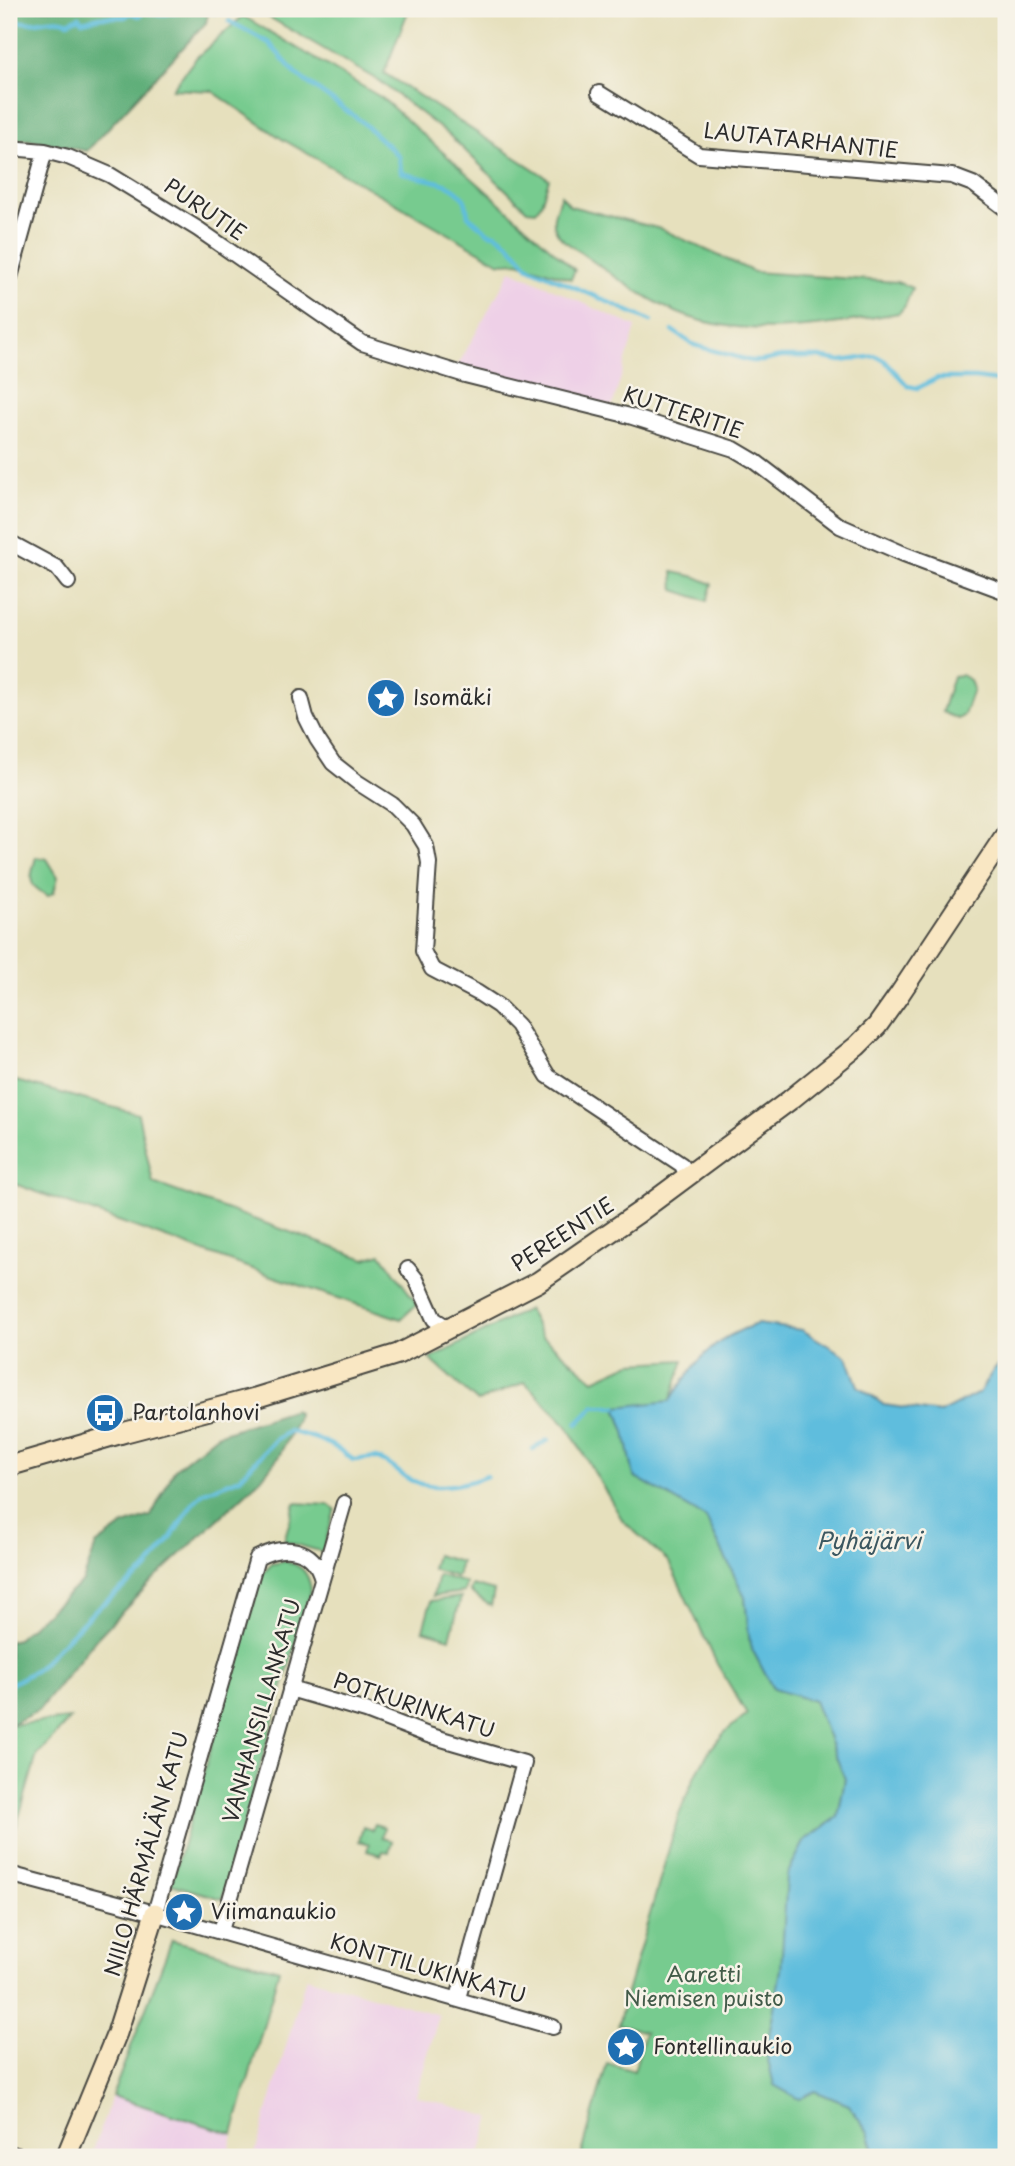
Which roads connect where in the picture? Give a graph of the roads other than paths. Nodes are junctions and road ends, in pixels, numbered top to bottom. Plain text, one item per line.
1 (599, 93) dead end
2 (9, 148) edge
3 (45, 151) junction
4 (1006, 209) edge
5 (9, 281) edge
6 (362, 343) joint
7 (9, 542) edge
8 (68, 582) dead end
9 (1006, 592) edge
10 (301, 698) dead end
11 (1006, 834) edge
12 (687, 1176) junction
13 (408, 1269) dead end
14 (448, 1328) junction
15 (9, 1466) edge
16 (345, 1503) dead end
17 (323, 1579) junction
18 (290, 1689) junction
19 (9, 1874) edge
20 (155, 1913) junction
21 (221, 1931) junction
22 (458, 1998) junction
23 (553, 2027) dead end
24 (9, 2153) edge
25 (23, 2157) edge
26 (66, 2157) edge

1 - 4 street, LAUTATARHANTIE
2 - 3 street, PURUTIE
3 - 5 street
3 - 6 street, PURUTIE
6 - 9 street, KUTTERITIE
7 - 8 street
10 - 12 street
11 - 12 street, PEREENTIE
12 - 14 street, PEREENTIE
13 - 14 street
14 - 15 street, PEREENTIE
16 - 17 street, VANHANSILLANKATU
17 - 18 street, VANHANSILLANKATU
17 - 20 street, NIILO HÄRMÄLÄN KATU
18 - 21 street, VANHANSILLANKATU
18 - 22 street, POTKURINKATU
19 - 20 street, KONTTILUKINKATU
20 - 21 street, KONTTILUKINKATU
20 - 26 street, NIILO HÄRMÄLÄN KATU
21 - 22 street, KONTTILUKINKATU
22 - 23 street, KONTTILUKINKATU
24 - 25 street

